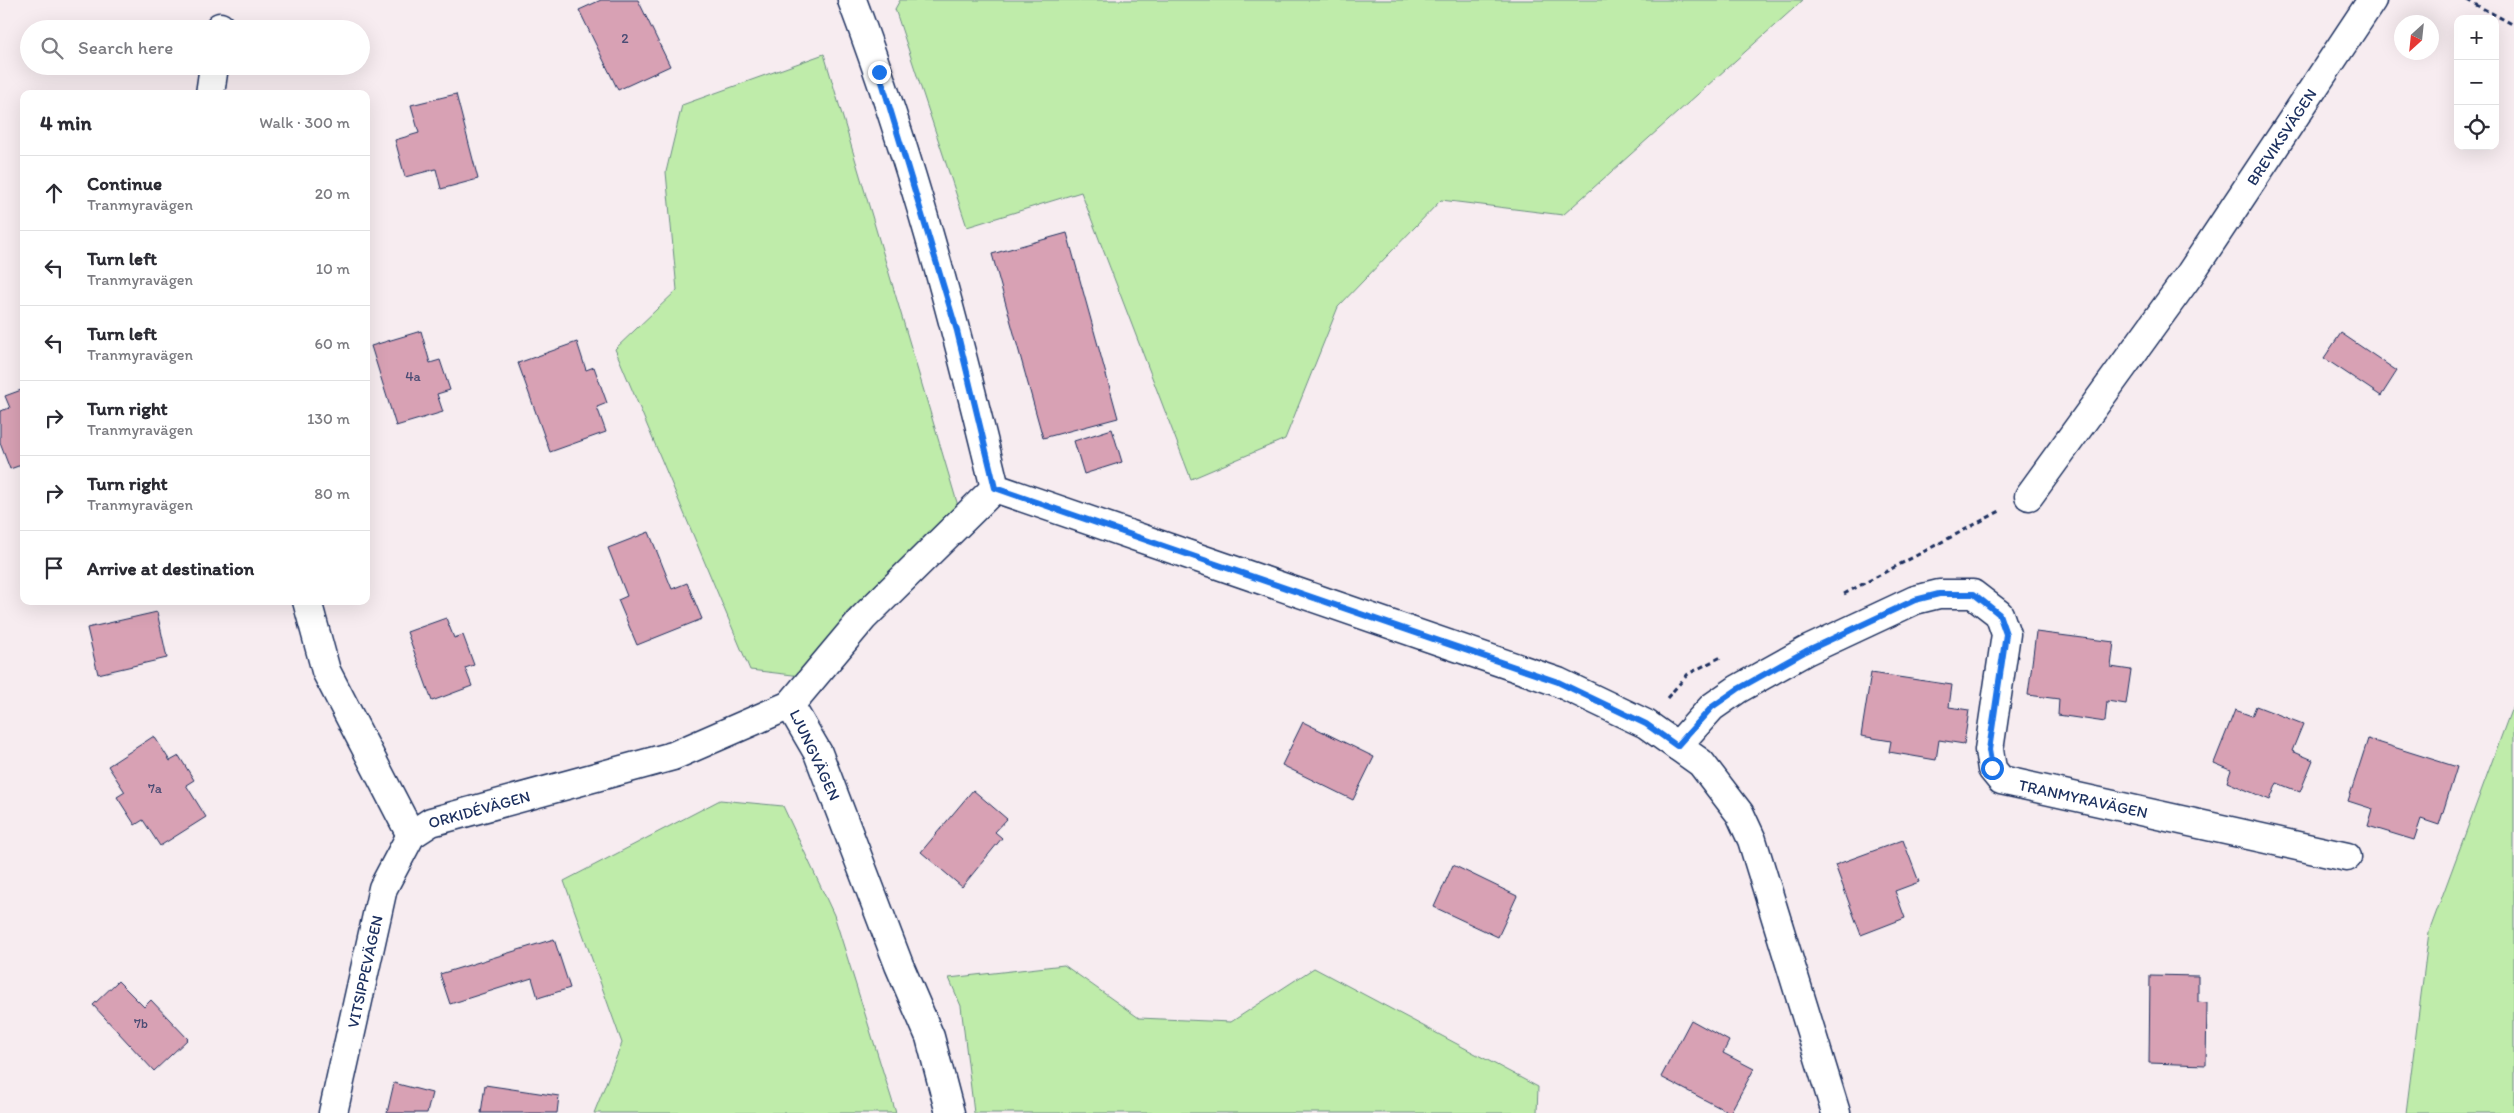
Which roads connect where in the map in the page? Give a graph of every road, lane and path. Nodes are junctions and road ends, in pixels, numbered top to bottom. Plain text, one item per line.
1 (852, 0) edge
2 (2372, 0) edge
3 (2467, 0) edge
4 (2514, 25) edge
5 (213, 75) edge
6 (211, 90) edge
7 (995, 488) junction
8 (2029, 496) dead end
9 (308, 605) edge
10 (790, 705) junction
11 (1677, 746) junction
12 (411, 835) junction
13 (2347, 857) dead end
14 (333, 1113) edge
15 (950, 1113) edge
16 (1836, 1113) edge

1 - 7 street
2 - 8 street, BREVIKSVÄGEN
3 - 4 path
5 - 6 street
7 - 10 street, LJUNGVÄGEN
7 - 11 street
9 - 12 street, ORKIDÉVÄGEN
10 - 12 street, ORKIDÉVÄGEN
10 - 15 street, LJUNGVÄGEN
11 - 13 street, TRANMYRAVÄGEN
11 - 16 street
12 - 14 street, VITSIPPEVÄGEN

